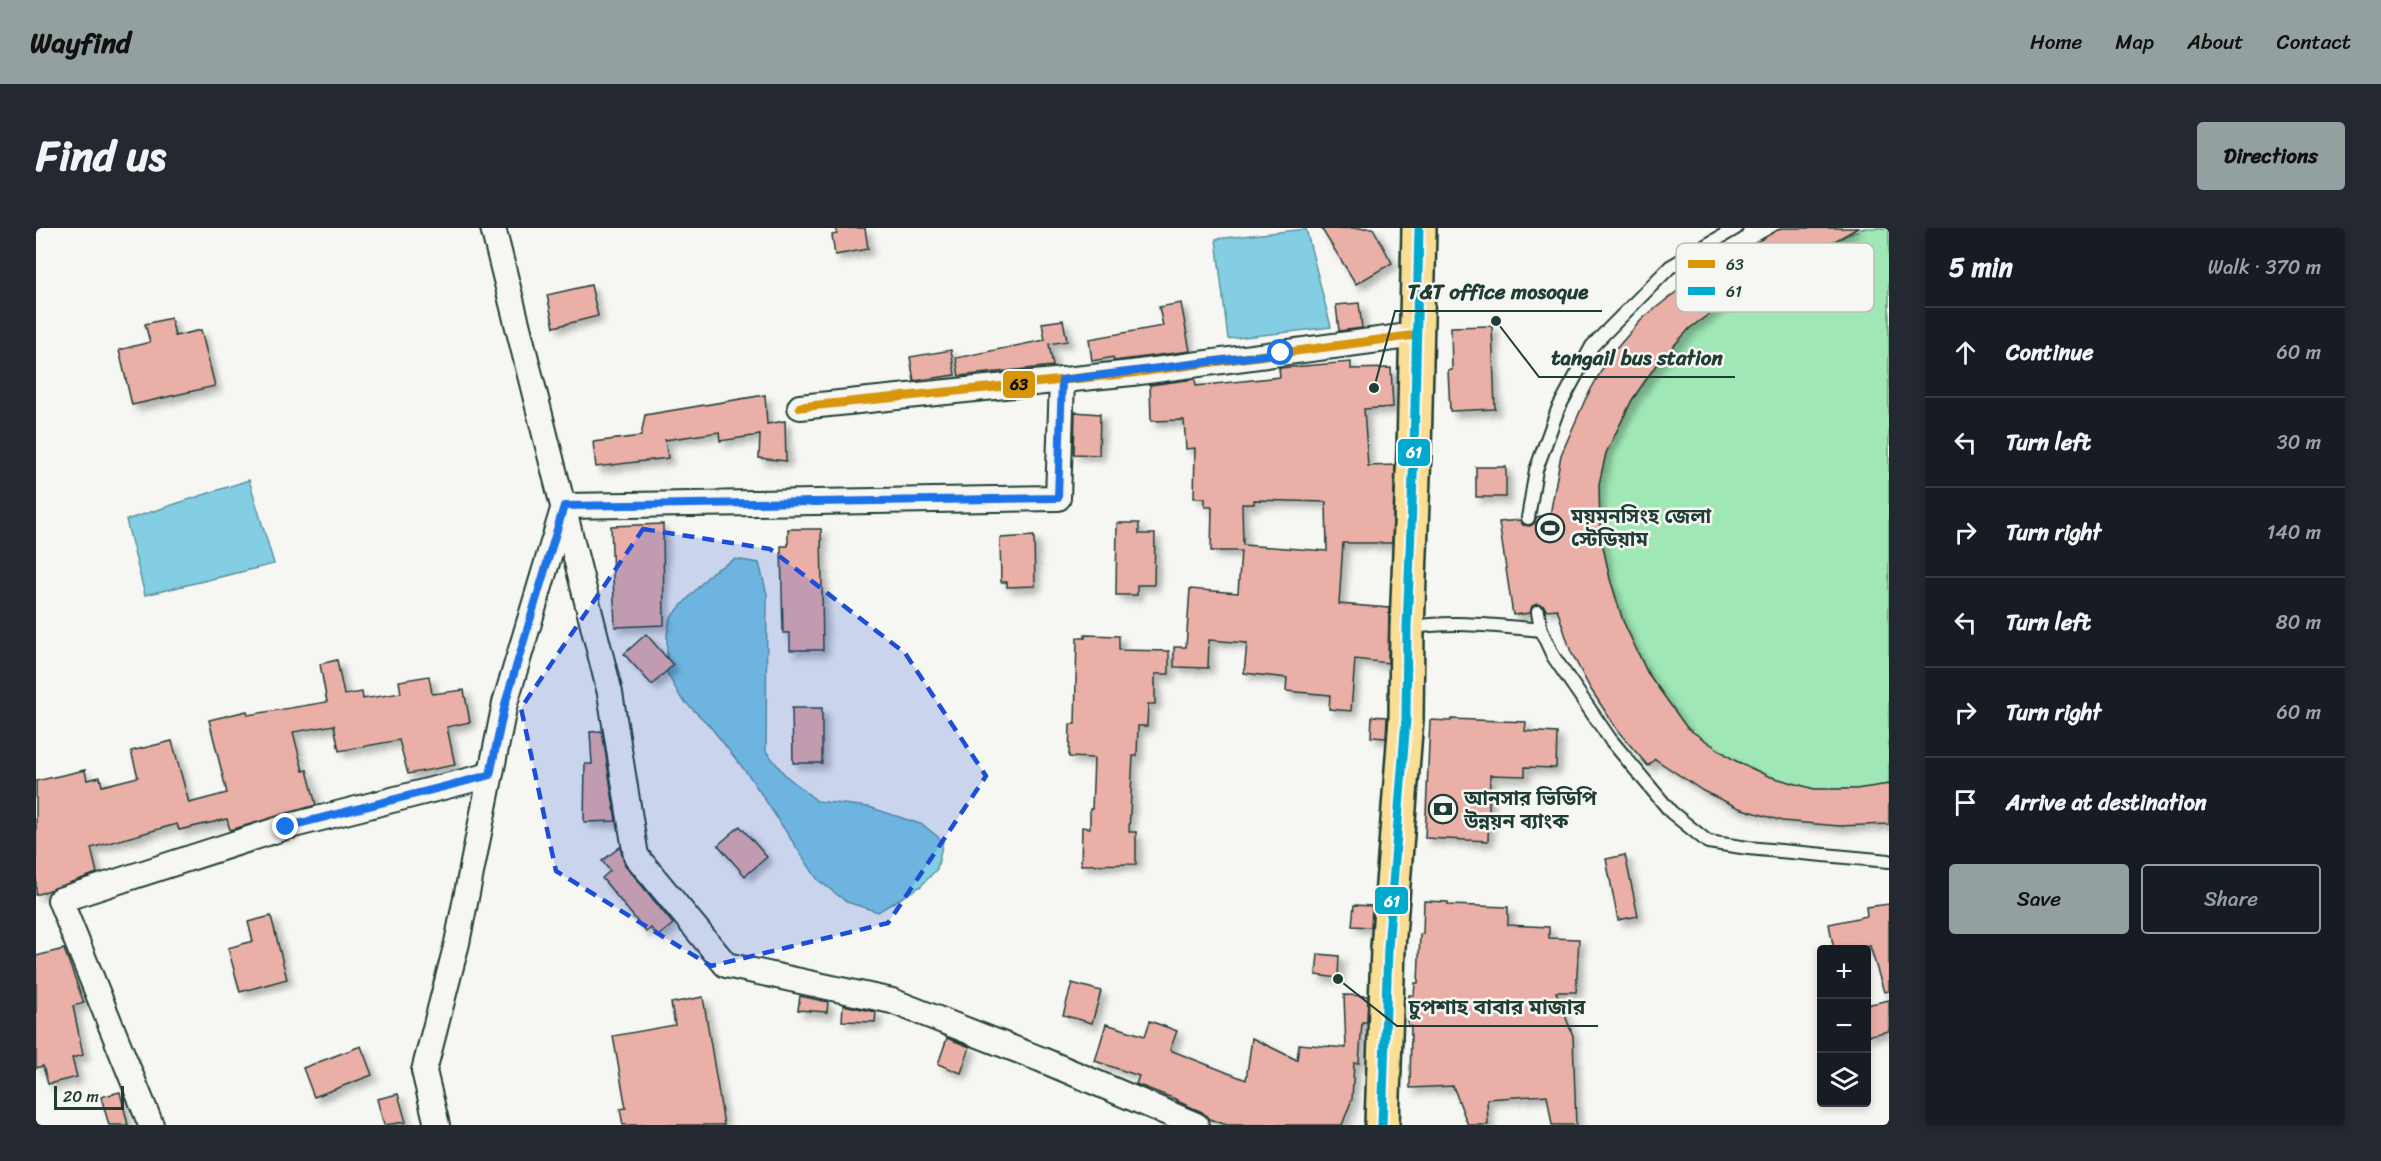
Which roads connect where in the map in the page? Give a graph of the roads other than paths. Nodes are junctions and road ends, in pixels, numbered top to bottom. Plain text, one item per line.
1 (493, 228) edge
2 (1419, 228) edge
3 (1736, 228) edge
4 (1711, 243) edge
5 (1676, 263) edge
6 (1416, 335) junction
7 (1062, 380) junction
8 (800, 407) dead end
9 (564, 506) junction
10 (1528, 518) dead end
11 (1538, 612) dead end
12 (1407, 628) junction
13 (1541, 630) junction
14 (490, 775) junction
15 (1889, 861) edge
16 (151, 1125) edge
17 (437, 1125) edge
18 (1196, 1125) edge
19 (1382, 1125) edge

1 - 9 street
2 - 6 highway
3 - 4 lane
5 - 10 lane
6 - 7 street
6 - 12 highway
7 - 8 street
7 - 9 street
9 - 14 street
9 - 18 street
11 - 13 lane
12 - 13 lane
12 - 19 highway
13 - 15 lane
14 - 16 street
14 - 17 street

